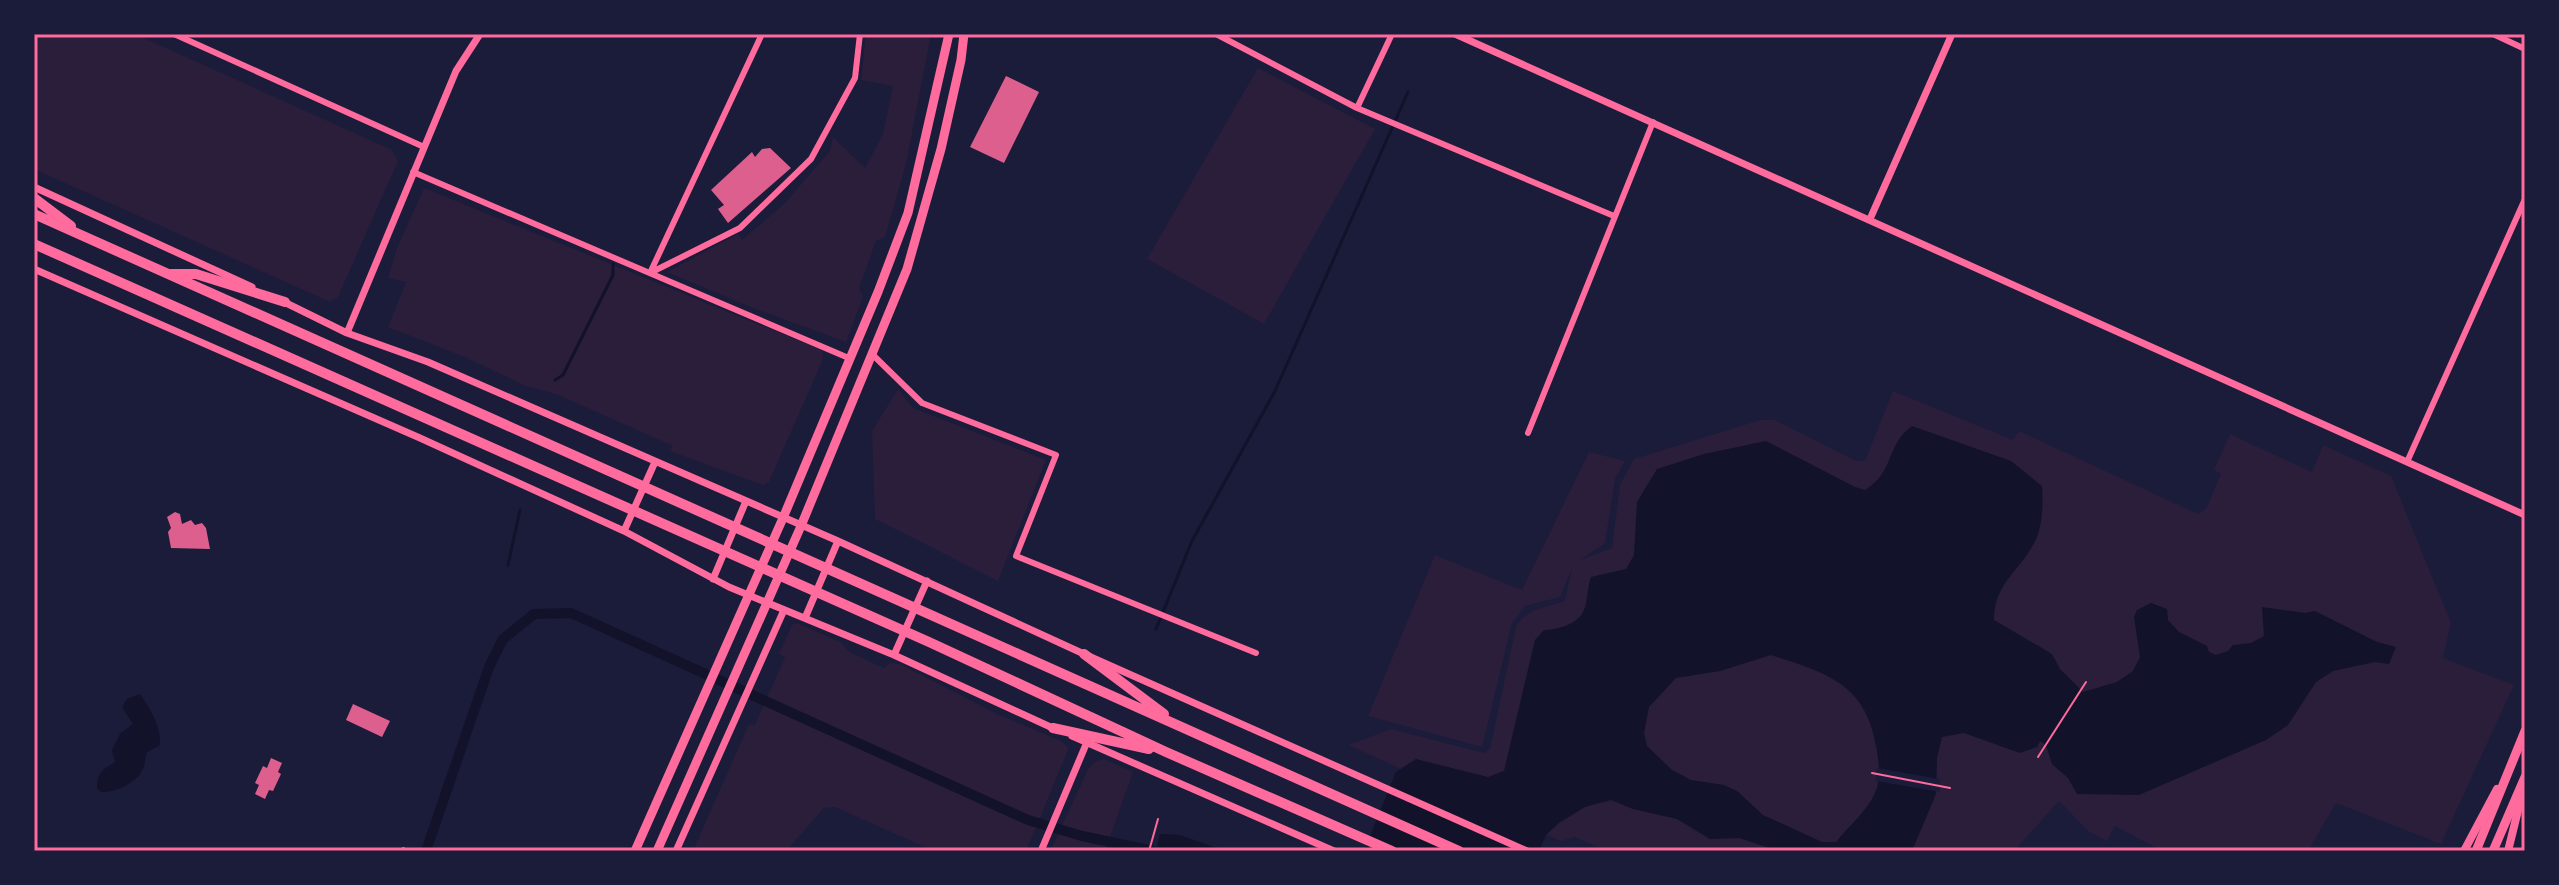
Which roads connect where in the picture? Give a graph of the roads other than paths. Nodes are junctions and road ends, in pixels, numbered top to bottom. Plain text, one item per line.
1 (174, 34) edge
2 (480, 34) edge
3 (762, 34) edge
4 (860, 34) edge
5 (949, 34) edge
6 (964, 34) edge
7 (1216, 34) edge
8 (1392, 34) edge
9 (1455, 34) edge
10 (1952, 34) edge
11 (2493, 34) edge
12 (2525, 49) edge
13 (1357, 108) junction
14 (1653, 122) junction
15 (424, 147) junction
16 (413, 172) junction
17 (34, 187) edge
18 (34, 198) edge
19 (2525, 199) edge
20 (34, 214) edge
21 (1614, 216) junction
22 (1870, 219) junction
23 (86, 237) junction
24 (34, 244) edge
25 (34, 250) edge
26 (61, 256) junction
27 (34, 269) edge
28 (165, 273) junction
29 (650, 273) junction
30 (285, 302) junction
31 (347, 333) junction
32 (873, 355) junction
33 (851, 359) junction
34 (1528, 433) dead end
35 (655, 462) junction
36 (2407, 462) junction
37 (746, 501) junction
38 (2525, 515) edge
39 (783, 518) junction
40 (801, 526) junction
41 (624, 531) junction
42 (838, 541) junction
43 (713, 579) junction
44 (927, 581) junction
45 (749, 595) junction
46 (768, 604) junction
47 (784, 610) junction
48 (805, 618) junction
49 (1256, 653) dead end
50 (1084, 654) junction
51 (894, 655) junction
52 (1178, 725) junction
53 (1053, 728) junction
54 (2525, 731) edge
55 (1087, 742) junction
56 (1166, 752) junction
57 (2511, 764) junction
58 (2525, 779) edge
59 (635, 851) edge
60 (657, 851) edge
61 (676, 851) edge
62 (1041, 851) edge
63 (1334, 851) edge
64 (1392, 851) edge
65 (1459, 851) edge
66 (1527, 851) edge
67 (2464, 851) edge
68 (2476, 851) edge
69 (2493, 851) edge
70 (2508, 851) edge

1 - 15 street
2 - 15 street
3 - 29 street
4 - 29 street
5 - 33 main road
6 - 32 main road
7 - 13 street
8 - 13 street
9 - 14 street
10 - 22 street
11 - 12 street
13 - 21 street
14 - 21 street
14 - 22 street
15 - 16 street
16 - 29 street
16 - 31 street
17 - 30 street
18 - 23 highway
19 - 36 street
20 - 23 highway
21 - 34 street
22 - 36 street
23 - 28 highway
24 - 26 highway
25 - 26 highway
26 - 56 highway
27 - 41 street
28 - 30 highway
28 - 52 highway
29 - 33 street
30 - 31 street
31 - 35 street
32 - 40 main road
32 - 49 street
33 - 39 main road
35 - 37 street
35 - 41 street
36 - 38 street
37 - 39 street
37 - 43 street
39 - 40 street
39 - 45 main road
40 - 42 street
40 - 46 main road
41 - 43 street
42 - 44 street
42 - 48 street
43 - 45 street
44 - 50 street
44 - 51 street
45 - 46 street
45 - 59 main road
46 - 47 street
46 - 60 main road
47 - 48 street
47 - 61 street
48 - 51 street
50 - 52 highway
50 - 66 street
51 - 53 street
52 - 65 highway
53 - 55 street
53 - 56 highway
54 - 57 main road
55 - 62 street
55 - 63 street
56 - 64 highway
57 - 67 main road
57 - 68 main road
58 - 69 main road
58 - 70 main road

